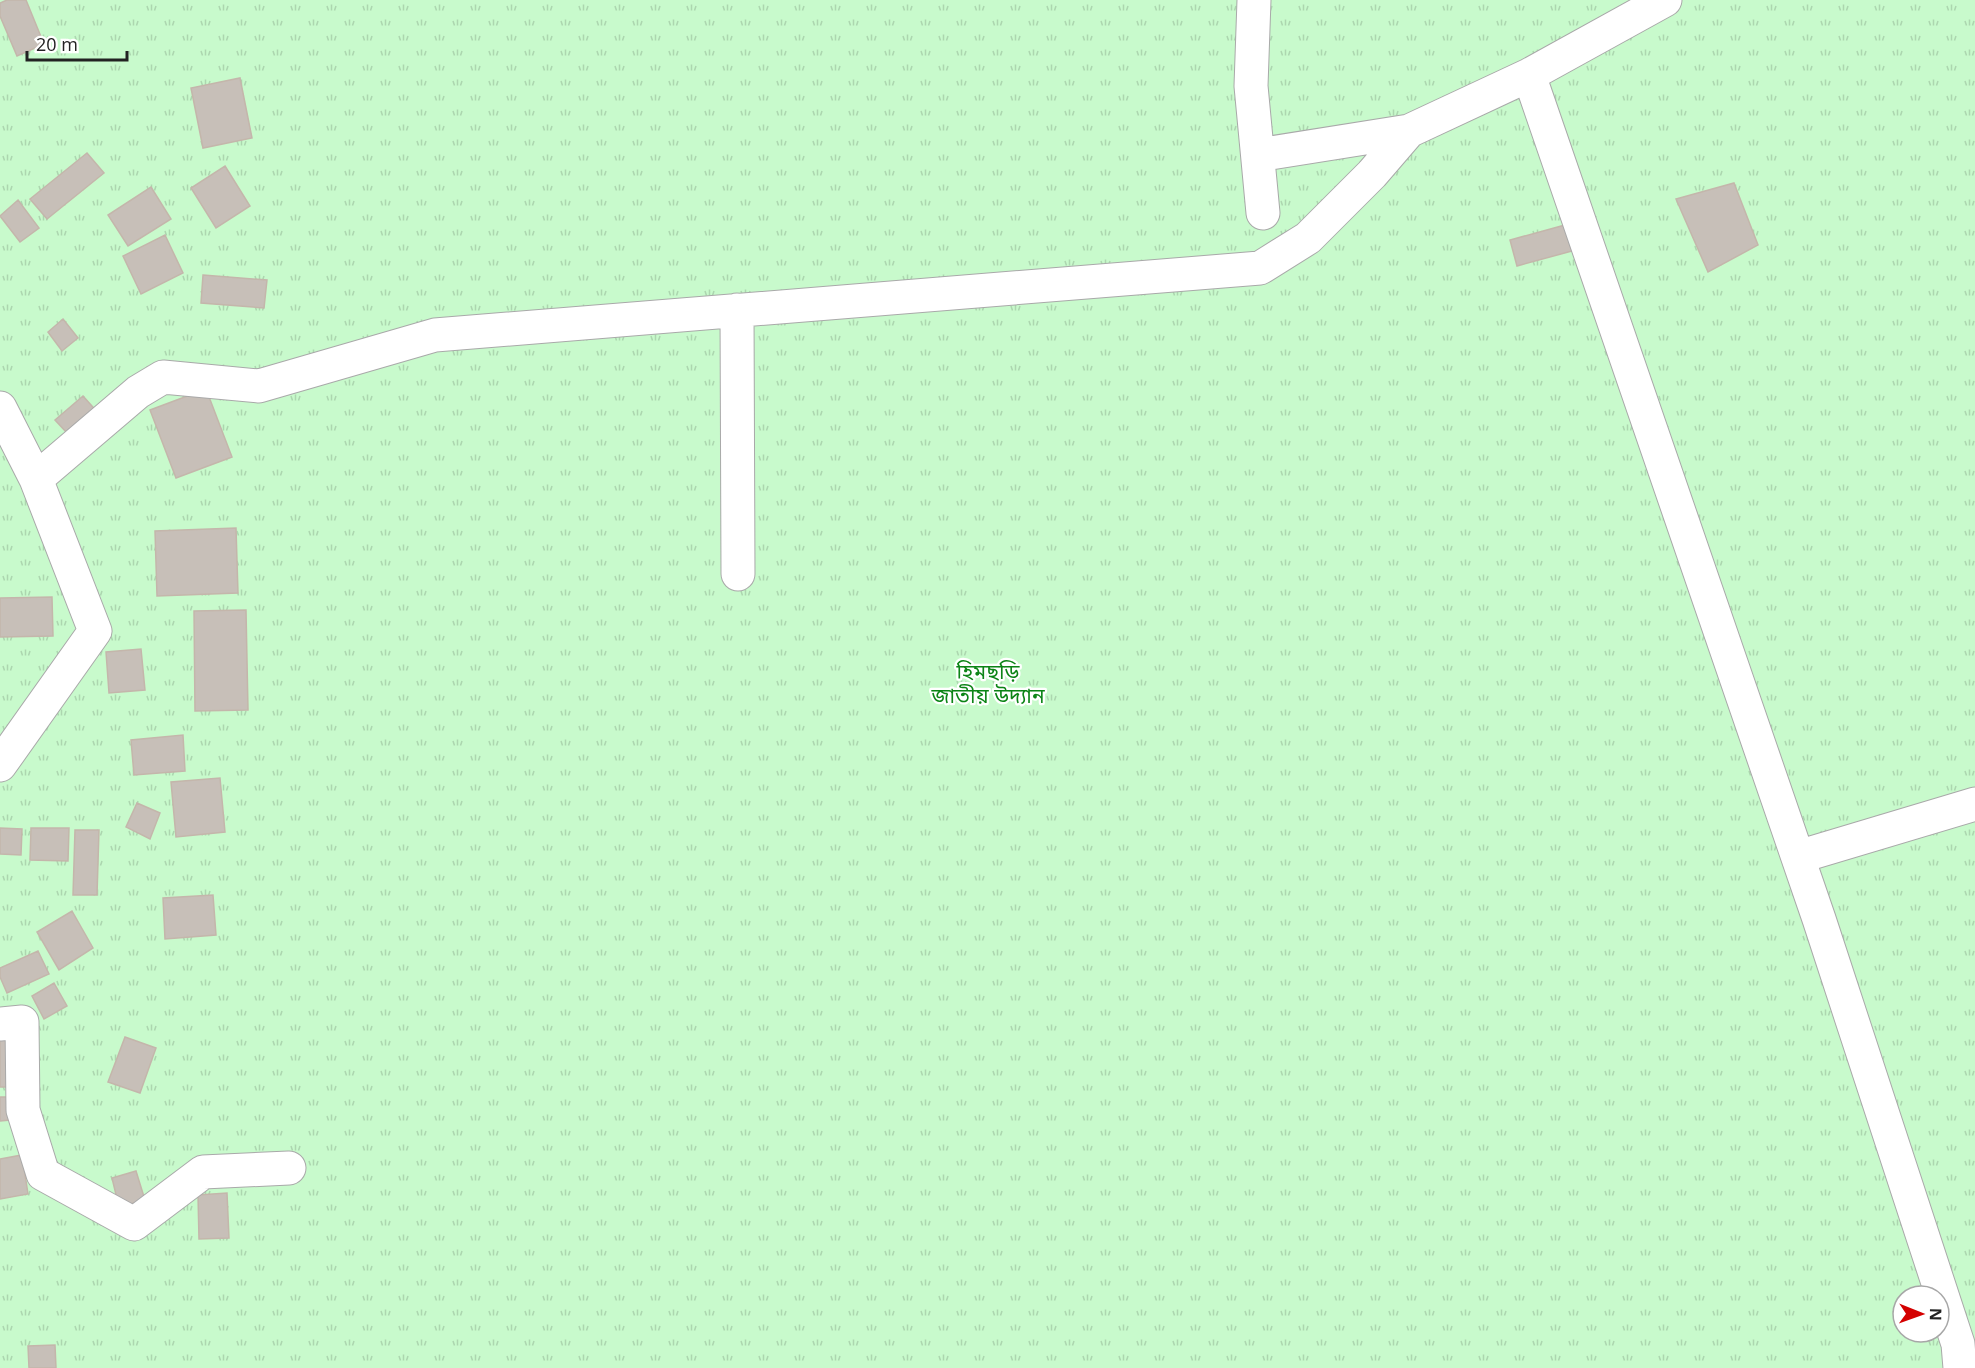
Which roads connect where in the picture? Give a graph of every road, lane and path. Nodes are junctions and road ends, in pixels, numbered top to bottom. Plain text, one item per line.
1 (1254, 0) edge
2 (1665, 0) edge
3 (1529, 75) junction
4 (1409, 131) junction
5 (1258, 155) junction
6 (1263, 213) dead end
7 (737, 310) junction
8 (0, 408) edge
9 (36, 479) junction
10 (738, 574) dead end
11 (0, 765) edge
12 (1975, 804) edge
13 (1798, 857) junction
14 (0, 1024) edge
15 (289, 1167) dead end
16 (1960, 1368) edge

1 - 5 street
2 - 3 street
3 - 4 street
3 - 13 street
4 - 5 street
4 - 7 street
5 - 6 street
7 - 9 street
7 - 10 street
8 - 9 street
9 - 11 street
12 - 13 street
13 - 16 street
14 - 15 street

